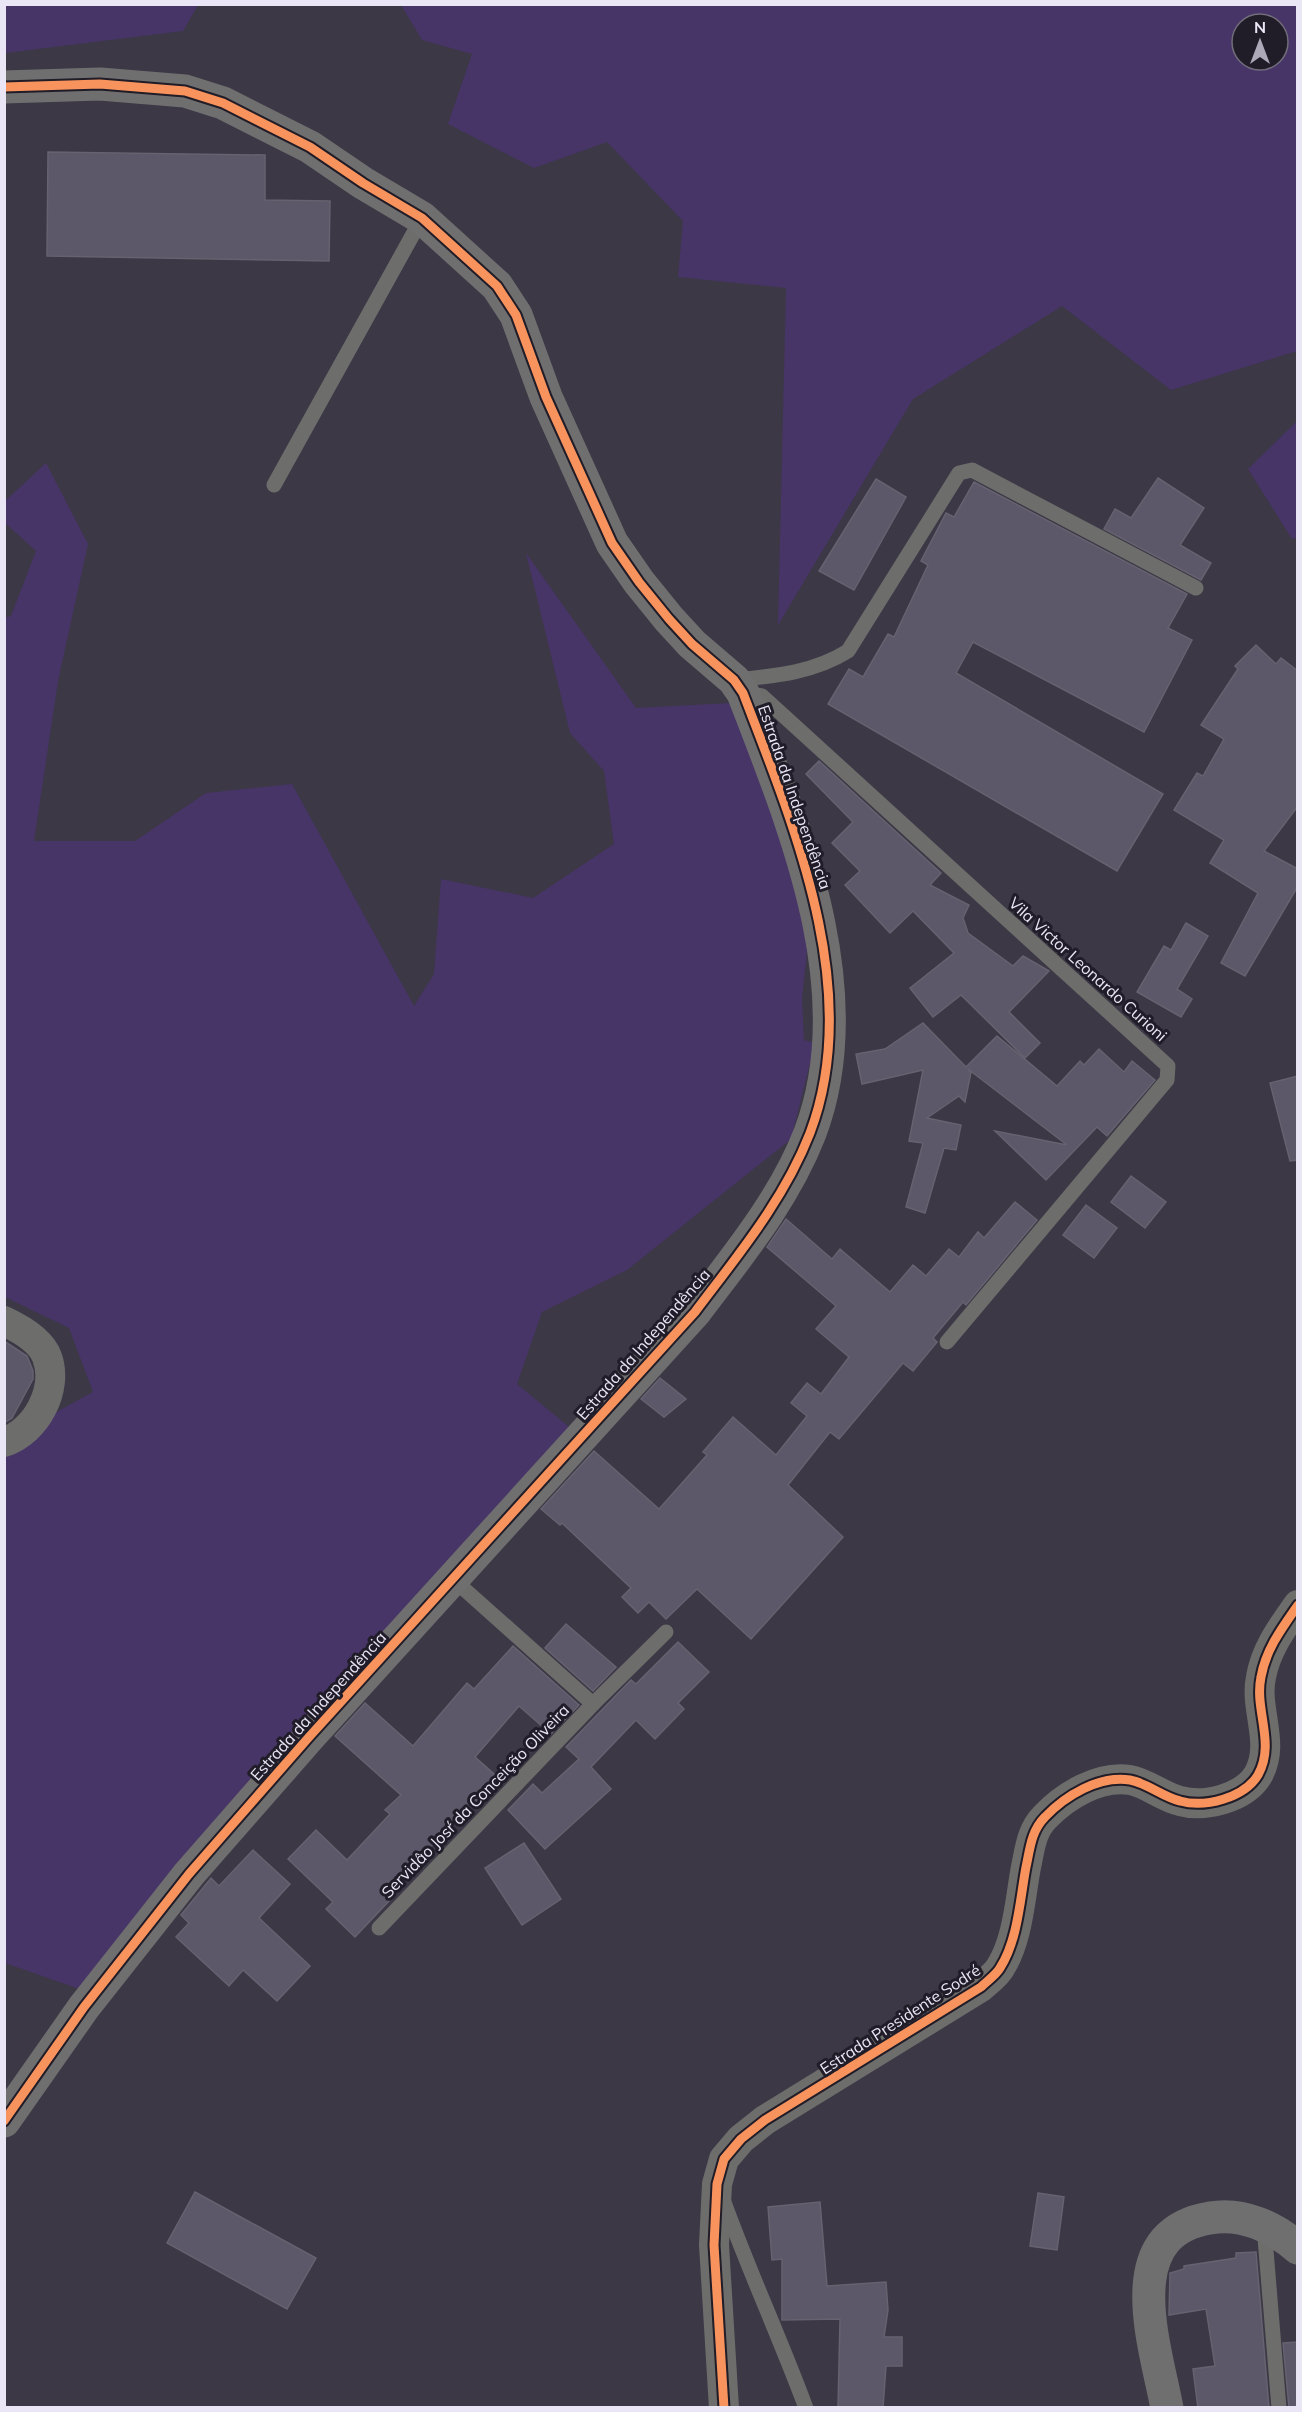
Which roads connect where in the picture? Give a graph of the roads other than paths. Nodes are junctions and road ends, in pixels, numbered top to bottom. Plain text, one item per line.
1 (4, 87) edge
2 (422, 218) junction
3 (274, 485) dead end
4 (1196, 588) dead end
5 (739, 687) junction
6 (4, 1321) edge
7 (947, 1342) dead end
8 (4, 1442) edge
9 (454, 1580) junction
10 (1298, 1605) edge
11 (666, 1632) dead end
12 (593, 1704) junction
13 (379, 1928) dead end
14 (4, 2121) edge
15 (717, 2184) junction
16 (1264, 2226) junction
17 (1298, 2248) edge
18 (724, 2408) edge
19 (807, 2408) edge
20 (1167, 2408) edge
21 (1279, 2408) edge

1 - 2 street, Estrada da Independência
2 - 3 lane
2 - 5 street, Estrada da Independência
4 - 5 lane
5 - 7 lane, Vila Victor Leonardo Curioni
5 - 9 street, Estrada da Independência
6 - 8 street
9 - 12 lane, Servidâo Josŕ da Conceição Oliveira
9 - 14 street, Estrada da Independência
10 - 15 street, Estrada Presidente Sodré
11 - 12 lane
12 - 13 lane, Servidâo Josŕ da Conceição Oliveira
15 - 18 street, Estrada Presidente Sodré
15 - 19 lane
16 - 17 street
16 - 20 street
16 - 21 lane

